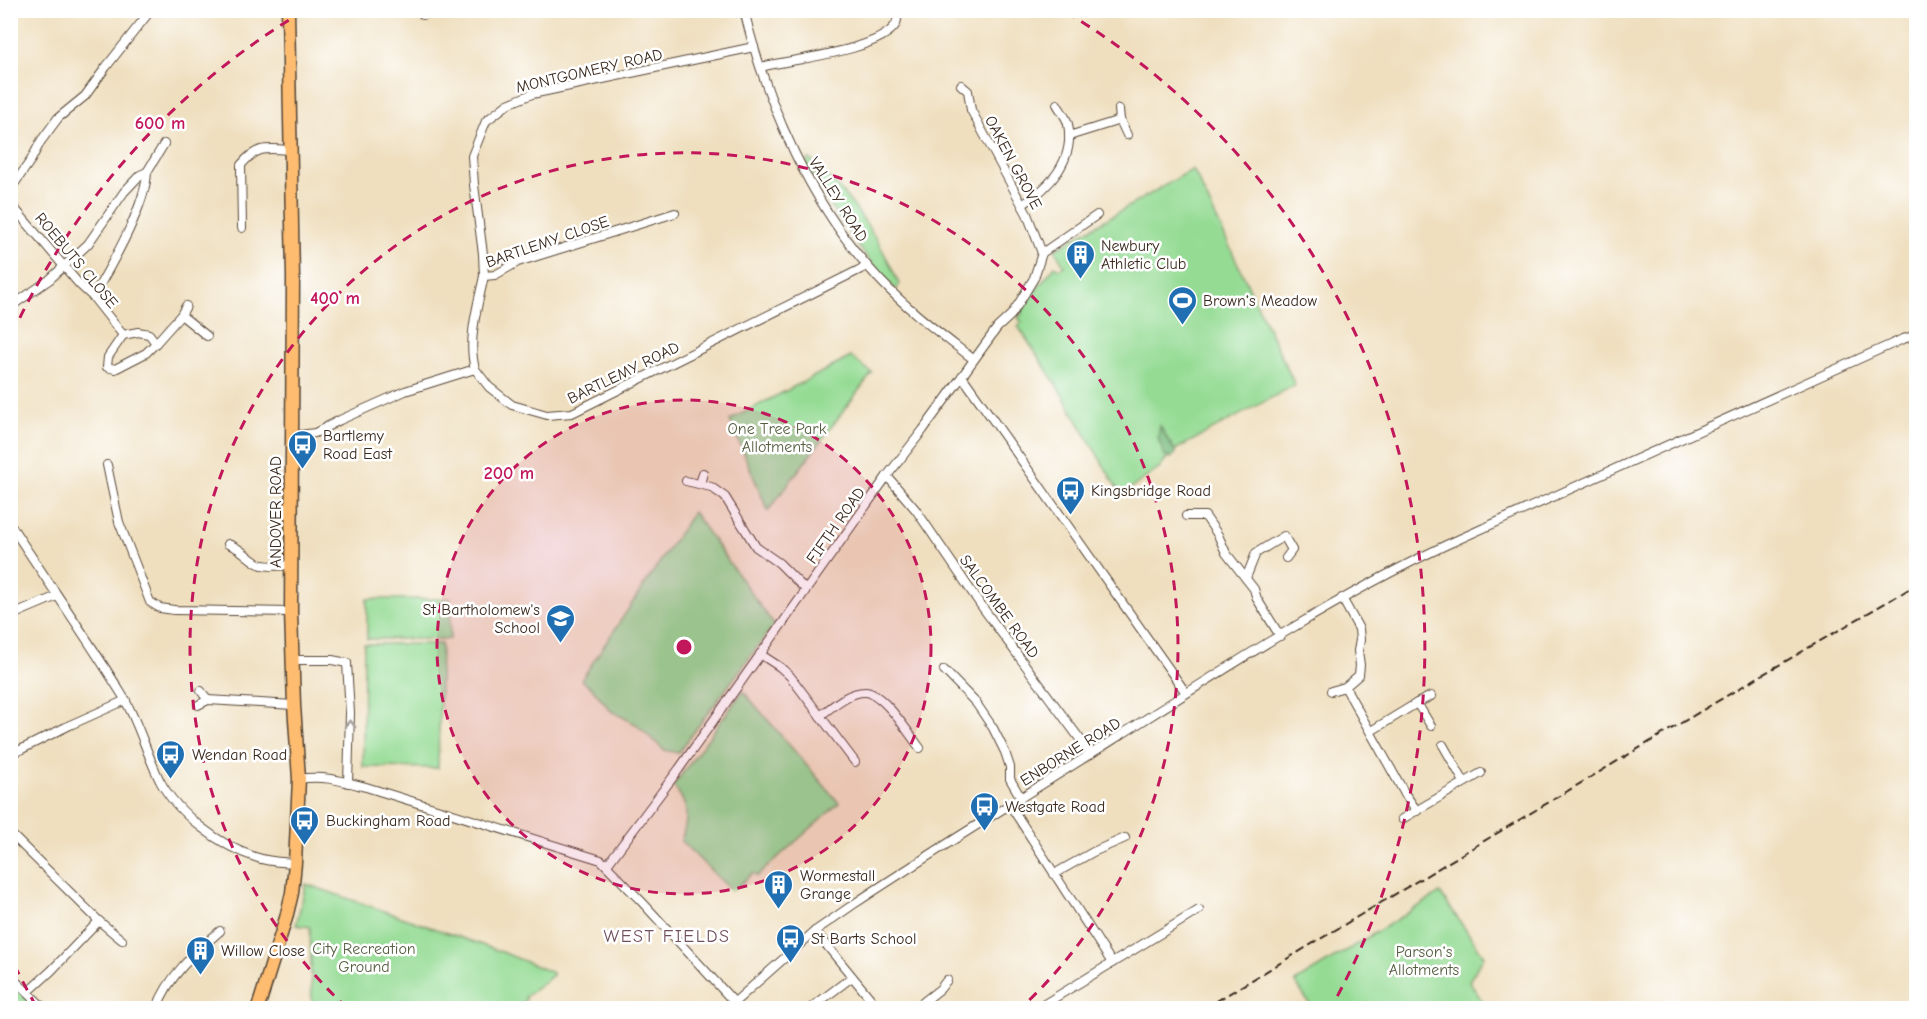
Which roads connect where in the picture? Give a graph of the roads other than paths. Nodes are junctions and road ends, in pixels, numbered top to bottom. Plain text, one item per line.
1 (151, 10) edge
2 (288, 10) edge
3 (744, 10) edge
4 (897, 10) edge
5 (754, 47) junction
6 (761, 67) junction
7 (961, 85) dead end
8 (1057, 104) dead end
9 (1119, 109) dead end
10 (1120, 120) junction
11 (1127, 135) dead end
12 (1068, 136) junction
13 (164, 144) dead end
14 (290, 150) junction
15 (147, 172) junction
16 (10, 190) edge
17 (10, 203) edge
18 (1022, 205) junction
19 (675, 213) dead end
20 (1097, 216) dead end
21 (242, 228) dead end
22 (1042, 253) junction
23 (867, 266) junction
24 (65, 267) junction
25 (484, 276) junction
26 (93, 297) junction
27 (186, 306) dead end
28 (10, 308) edge
29 (181, 315) junction
30 (123, 335) junction
31 (1917, 335) edge
32 (207, 336) dead end
33 (156, 343) junction
34 (973, 359) junction
35 (475, 369) junction
36 (962, 376) junction
37 (292, 436) junction
38 (107, 465) dead end
39 (703, 473) dead end
40 (887, 476) junction
41 (686, 481) dead end
42 (700, 484) junction
43 (1186, 516) dead end
44 (10, 524) edge
45 (228, 544) dead end
46 (1286, 558) dead end
47 (291, 565) junction
48 (1246, 578) junction
49 (806, 590) junction
50 (57, 596) junction
51 (1342, 598) junction
52 (291, 612) junction
53 (10, 616) edge
54 (1280, 636) junction
55 (760, 654) junction
56 (292, 660) junction
57 (944, 670) dead end
58 (1345, 687) junction
59 (201, 691) dead end
60 (1331, 691) dead end
61 (1186, 693) junction
62 (1431, 696) dead end
63 (126, 700) junction
64 (208, 700) junction
65 (1417, 703) junction
66 (198, 705) dead end
67 (294, 705) junction
68 (820, 716) junction
69 (1431, 726) dead end
70 (1371, 731) junction
71 (1443, 745) dead end
72 (920, 748) dead end
73 (16, 752) dead end
74 (1091, 754) junction
75 (855, 762) dead end
76 (1481, 773) dead end
77 (299, 779) junction
78 (1464, 782) junction
79 (348, 783) junction
80 (1021, 798) junction
81 (1010, 805) junction
82 (1417, 811) junction
83 (1402, 819) dead end
84 (10, 833) edge
85 (1125, 838) dead end
86 (295, 862) junction
87 (607, 865) junction
88 (1054, 874) junction
89 (1199, 910) dead end
90 (99, 921) junction
91 (220, 931) dead end
92 (815, 931) junction
93 (122, 940) dead end
94 (1112, 963) junction
95 (10, 976) edge
96 (852, 977) junction
97 (947, 980) dead end
98 (28, 992) junction
99 (731, 1005) edge
100 (44, 1008) edge
101 (157, 1008) edge
102 (258, 1008) edge
103 (812, 1008) edge
104 (878, 1008) edge
105 (916, 1008) edge
106 (1038, 1008) edge

1 - 16 street
2 - 14 main road, ANDOVER ROAD
3 - 5 street, VALLEY ROAD
4 - 6 street
5 - 6 street, VALLEY ROAD
5 - 25 street, MONTGOMERY ROAD
6 - 23 street, VALLEY ROAD
7 - 18 street, OAKEN GROVE
8 - 12 street
9 - 10 street
10 - 11 street
10 - 12 street
12 - 18 street
13 - 15 street
14 - 21 street
14 - 37 main road, ANDOVER ROAD
15 - 24 street
15 - 26 street
17 - 24 street, ROEBUTS CLOSE
18 - 22 street, OAKEN GROVE
19 - 25 street, BARTLEMY CLOSE
20 - 22 street
22 - 34 street, FIFTH ROAD
23 - 34 street, VALLEY ROAD
23 - 35 street, BARTLEMY ROAD
24 - 26 street, ROEBUTS CLOSE
24 - 28 street
25 - 35 street, BARTLEMY CLOSE
26 - 30 street, ROEBUTS CLOSE
27 - 29 street
29 - 32 street
29 - 33 street
30 - 33 street
30 - 33 street
31 - 51 street, ENBORNE ROAD
34 - 36 street, FIFTH ROAD
35 - 37 street
36 - 40 street, FIFTH ROAD
36 - 61 street
37 - 47 main road, ANDOVER ROAD
38 - 52 street
39 - 42 street
40 - 49 street, FIFTH ROAD
40 - 74 street, SALCOMBE ROAD
41 - 42 street
42 - 49 street
43 - 48 street
44 - 50 street
45 - 47 street
46 - 48 street
47 - 52 main road, ANDOVER ROAD
48 - 54 street
49 - 55 street, FIFTH ROAD
50 - 53 street
50 - 63 street
51 - 54 street, ENBORNE ROAD
51 - 58 street
52 - 56 main road, ANDOVER ROAD
54 - 61 street, ENBORNE ROAD
55 - 68 street
55 - 87 street, FIFTH ROAD
56 - 67 main road, ANDOVER ROAD
79 -> 56 street
57 - 80 street
58 - 60 street
58 - 70 street
59 - 64 street
61 - 74 street, ENBORNE ROAD
62 - 65 street
63 - 73 street
63 - 86 street
64 - 66 street
64 - 67 street
65 - 69 street
65 - 70 street
67 - 77 main road, ANDOVER ROAD
68 - 72 street
68 - 75 street
70 - 82 street
71 - 78 street
74 - 80 street, ENBORNE ROAD
76 - 78 street
77 - 79 street
77 - 86 main road, ANDOVER ROAD
78 - 82 street
79 - 87 street
80 - 81 street, ENBORNE ROAD
81 - 88 street
81 - 92 street, ENBORNE ROAD
82 - 83 street
84 - 90 street
85 - 88 street
86 - 102 main road, ANDOVER ROAD
87 - 99 street
88 - 94 street
89 - 94 street
90 - 93 street
90 - 98 street
91 - 101 street
92 - 96 street
92 - 99 street, ENBORNE ROAD
94 - 106 street
95 - 98 street
96 - 103 street
96 - 104 street
97 - 105 street
98 - 100 street

